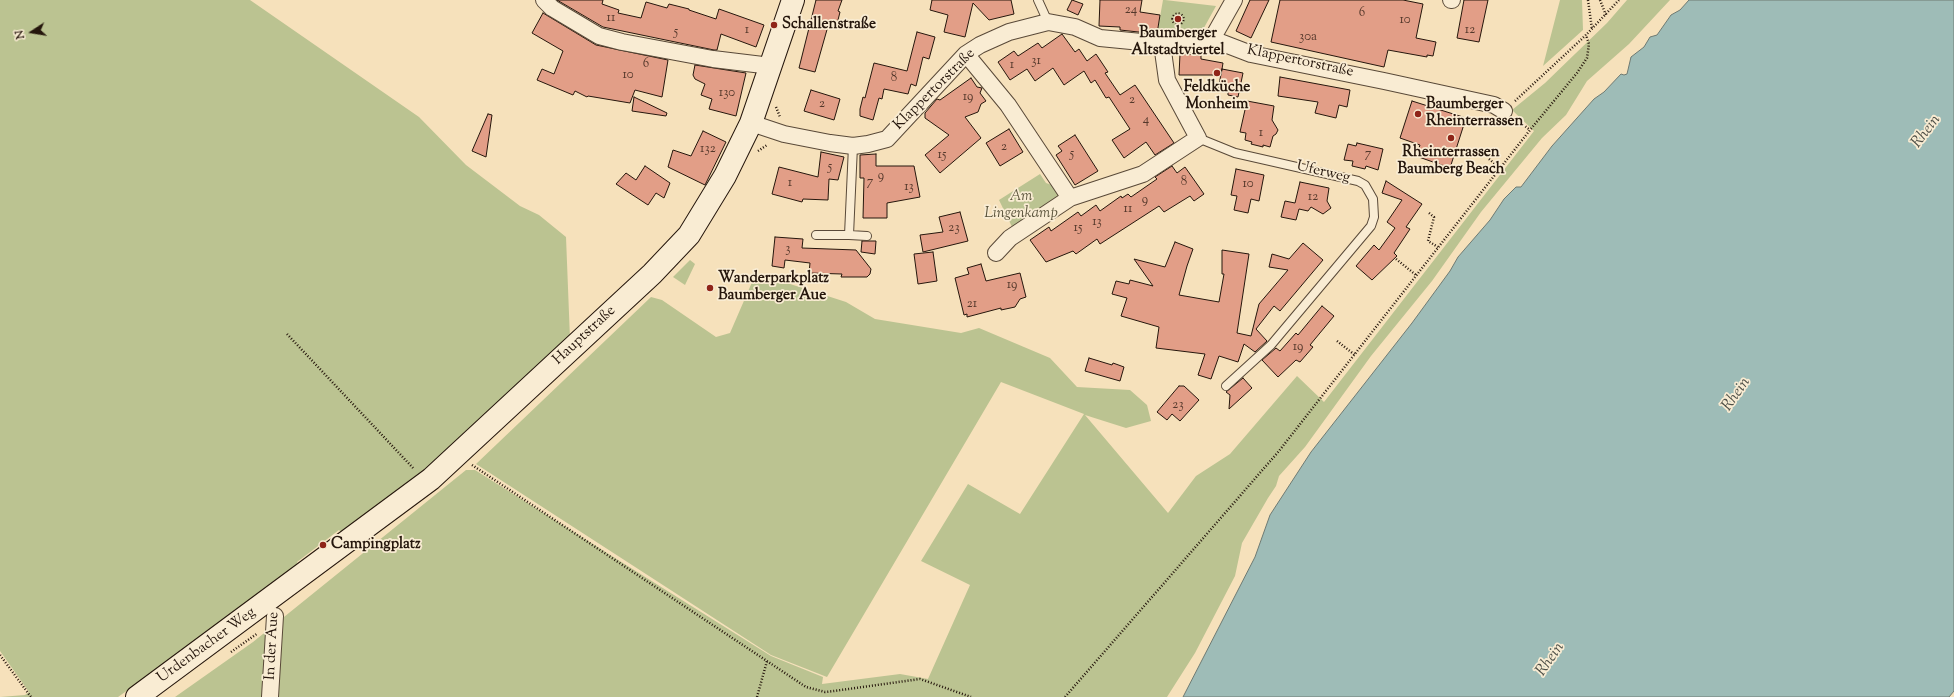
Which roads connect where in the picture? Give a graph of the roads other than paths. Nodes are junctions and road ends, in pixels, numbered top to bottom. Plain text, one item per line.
1 (544, 0) edge
2 (793, 0) edge
3 (1038, 0) edge
4 (1234, 0) edge
5 (1048, 22) junction
6 (1212, 38) junction
7 (1162, 44) junction
8 (966, 54) junction
9 (771, 66) junction
10 (1504, 111) road end
11 (751, 123) junction
12 (1198, 138) junction
13 (854, 146) junction
14 (1070, 198) junction
15 (816, 235) dead end
16 (849, 235) junction
17 (867, 236) dead end
18 (996, 253) dead end
19 (1226, 386) dead end
20 (276, 606) junction
21 (137, 697) edge
22 (270, 697) edge

1 - 9 street
2 - 9 street, Hauptstraße
3 - 5 lane
4 - 6 street
5 - 7 street, Klappertorstraße
5 - 8 street, Klappertorstraße
6 - 7 street, Klappertorstraße
6 - 10 street, Klappertorstraße
7 - 12 street
8 - 13 street, Klappertorstraße
8 - 14 street
9 - 11 street, Hauptstraße
11 - 13 street, Klappertorstraße
11 - 20 street, Hauptstraße
12 - 14 street
12 - 19 lane, Uferweg
13 - 16 lane
14 - 18 street
15 - 16 lane
16 - 17 lane
20 - 21 street, Urdenbacher Weg
20 - 22 street, In der Aue

